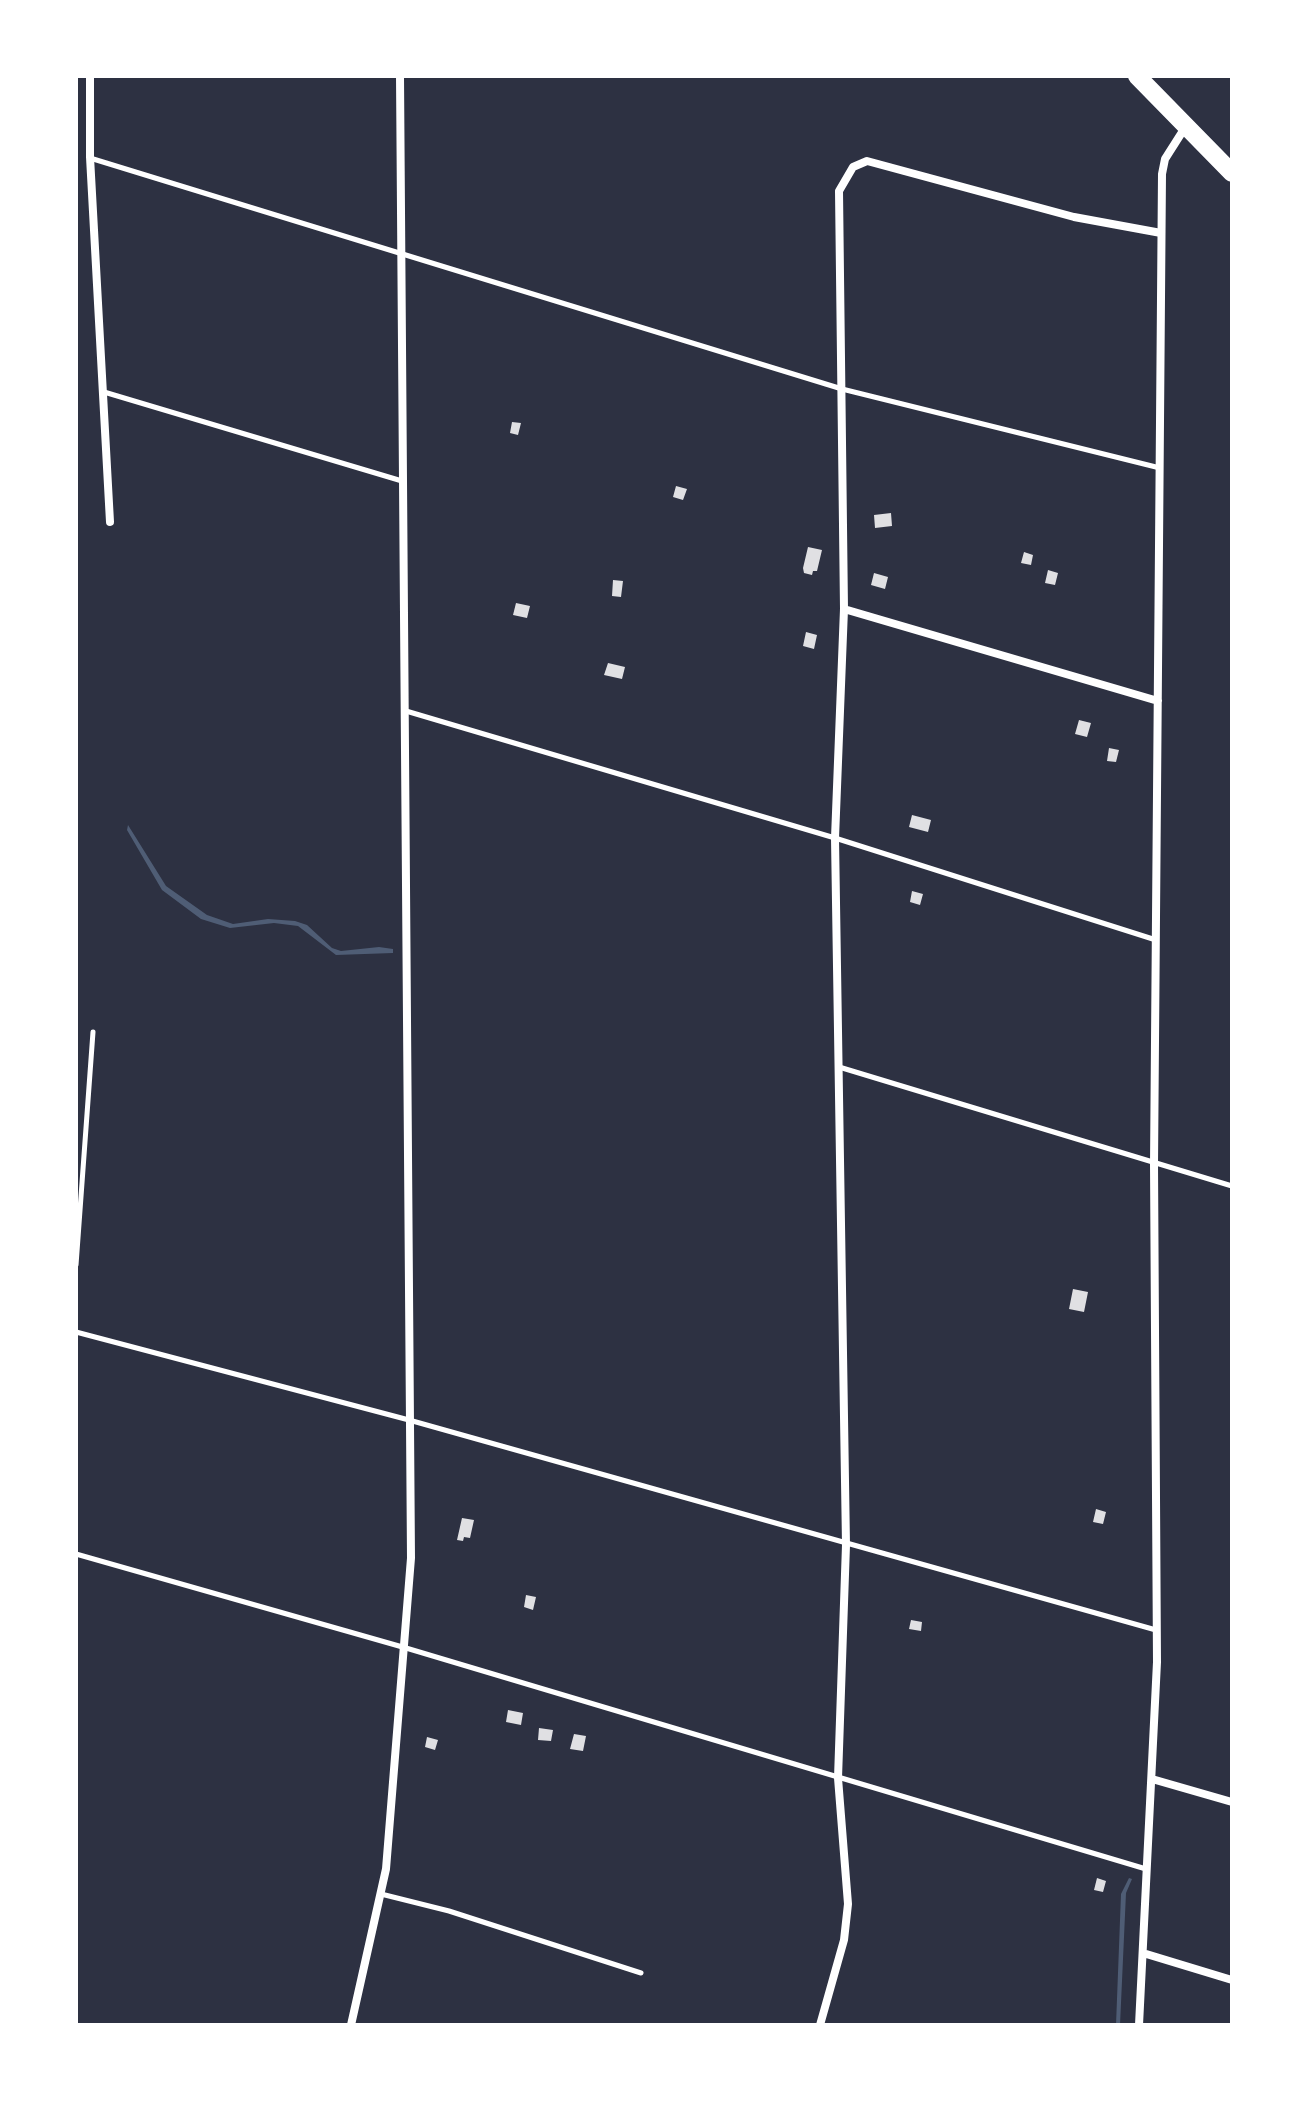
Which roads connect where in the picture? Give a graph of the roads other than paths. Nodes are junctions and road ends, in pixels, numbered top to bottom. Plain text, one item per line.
1 (90, 76) edge
2 (400, 76) edge
3 (1137, 76) edge
4 (1186, 126) junction
5 (90, 157) junction
6 (1232, 173) edge
7 (1161, 233) junction
8 (402, 255) junction
9 (842, 389) junction
10 (104, 392) junction
11 (1161, 468) junction
12 (403, 482) junction
13 (110, 522) dead end
14 (844, 609) junction
15 (1158, 701) junction
16 (405, 711) junction
17 (835, 838) junction
18 (1156, 940) junction
19 (93, 1032) dead end
20 (839, 1067) junction
21 (1154, 1164) junction
22 (1232, 1186) edge
23 (76, 1265) edge
24 (76, 1332) edge
25 (409, 1420) junction
26 (846, 1545) junction
27 (76, 1554) edge
28 (1156, 1630) junction
29 (406, 1648) junction
30 (838, 1778) junction
31 (1152, 1779) junction
32 (1232, 1802) edge
33 (1147, 1869) junction
34 (380, 1894) junction
35 (1143, 1953) junction
36 (641, 1973) dead end
37 (1232, 1980) edge
38 (351, 2025) edge
39 (820, 2025) edge
40 (1139, 2025) edge

1 - 5 street
2 - 8 street
3 - 4 highway
4 - 6 highway
4 - 7 street
5 - 8 lane
5 - 10 street
7 - 9 street
7 - 11 street
8 - 9 lane
8 - 12 street
9 - 11 lane
9 - 14 street
10 - 12 lane
10 - 13 street
11 - 15 street
12 - 16 street
14 - 15 street
14 - 17 street
15 - 18 street
16 - 17 lane
16 - 25 street
17 - 18 lane
17 - 20 street
18 - 21 street
19 - 23 lane
20 - 21 lane
20 - 26 street
21 - 22 lane
21 - 28 street
24 - 25 lane
25 - 26 lane
25 - 29 street
26 - 28 lane
26 - 30 street
27 - 29 lane
28 - 31 street
29 - 30 lane
29 - 34 street
30 - 33 lane
30 - 39 street
31 - 32 street
31 - 33 street
33 - 35 street
34 - 36 lane
34 - 38 street
35 - 37 street
35 - 40 street

